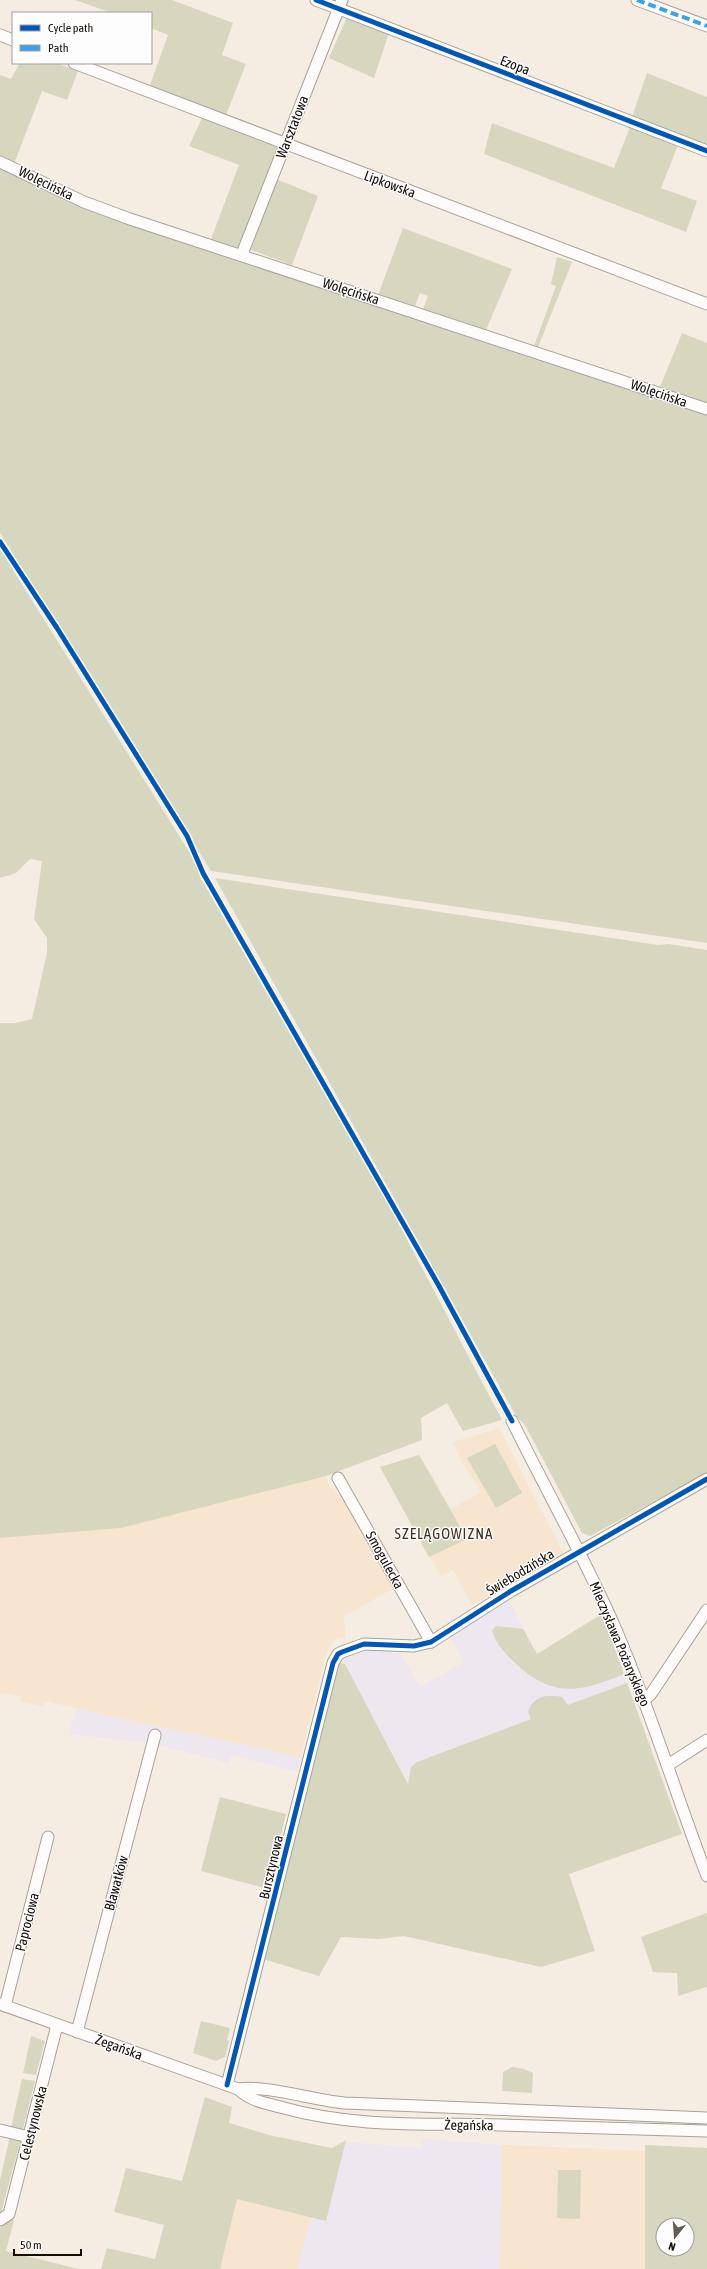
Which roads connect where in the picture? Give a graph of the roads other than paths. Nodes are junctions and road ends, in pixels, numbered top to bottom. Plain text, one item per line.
1 (316, 0) edge
2 (637, 0) edge
3 (340, 4) edge
4 (707, 26) edge
5 (0, 35) edge
6 (12, 40) edge
7 (77, 64) edge
8 (286, 144) junction
9 (707, 151) edge
10 (0, 162) edge
11 (242, 254) junction
12 (707, 304) edge
13 (707, 409) edge
14 (512, 1421) dead end
15 (338, 1478) dead end
16 (707, 1479) edge
17 (579, 1551) junction
18 (707, 1610) edge
19 (431, 1642) junction
20 (338, 1654) joint
21 (644, 1700) junction
22 (155, 1735) dead end
23 (707, 1740) edge
24 (668, 1764) junction
25 (48, 1837) dead end
26 (707, 1876) edge
27 (2, 2005) edge
28 (58, 2025) junction
29 (76, 2032) junction
30 (232, 2087) junction
31 (707, 2118) edge
32 (0, 2130) edge
33 (707, 2131) edge
34 (29, 2137) junction
35 (2, 2220) edge

1 - 3 street, Ezopa
2 - 4 street
3 - 8 street, Warsztatowa
3 - 9 street, Ezopa
5 - 6 street
7 - 8 street, Lipkowska
8 - 11 street, Warsztatowa
8 - 12 street, Lipkowska
10 - 11 street, Wolęcińska
11 - 13 street, Wolęcińska
14 - 17 street, Mieczysława Pożaryskiego
15 - 19 street, Smogulecka
16 - 17 street, Świebodzińska
17 - 19 street, Świebodzińska
17 - 21 street, Mieczysława Pożaryskiego
18 - 21 street
19 - 20 street, Świebodzińska
20 - 30 street, Bursztynowa
21 - 24 street, Mieczysława Pożaryskiego
22 - 29 street, Bławatków
23 - 24 street
24 - 26 street, Mieczysława Pożaryskiego
25 - 27 street, Paprociowa
27 - 28 street, Żegańska
28 - 29 street, Żegańska
28 - 34 street, Celestynowska
29 - 30 street, Żegańska
30 - 31 street, Żegańska
30 - 33 street, Żegańska
32 - 34 street
34 - 35 street, Celestynowska

